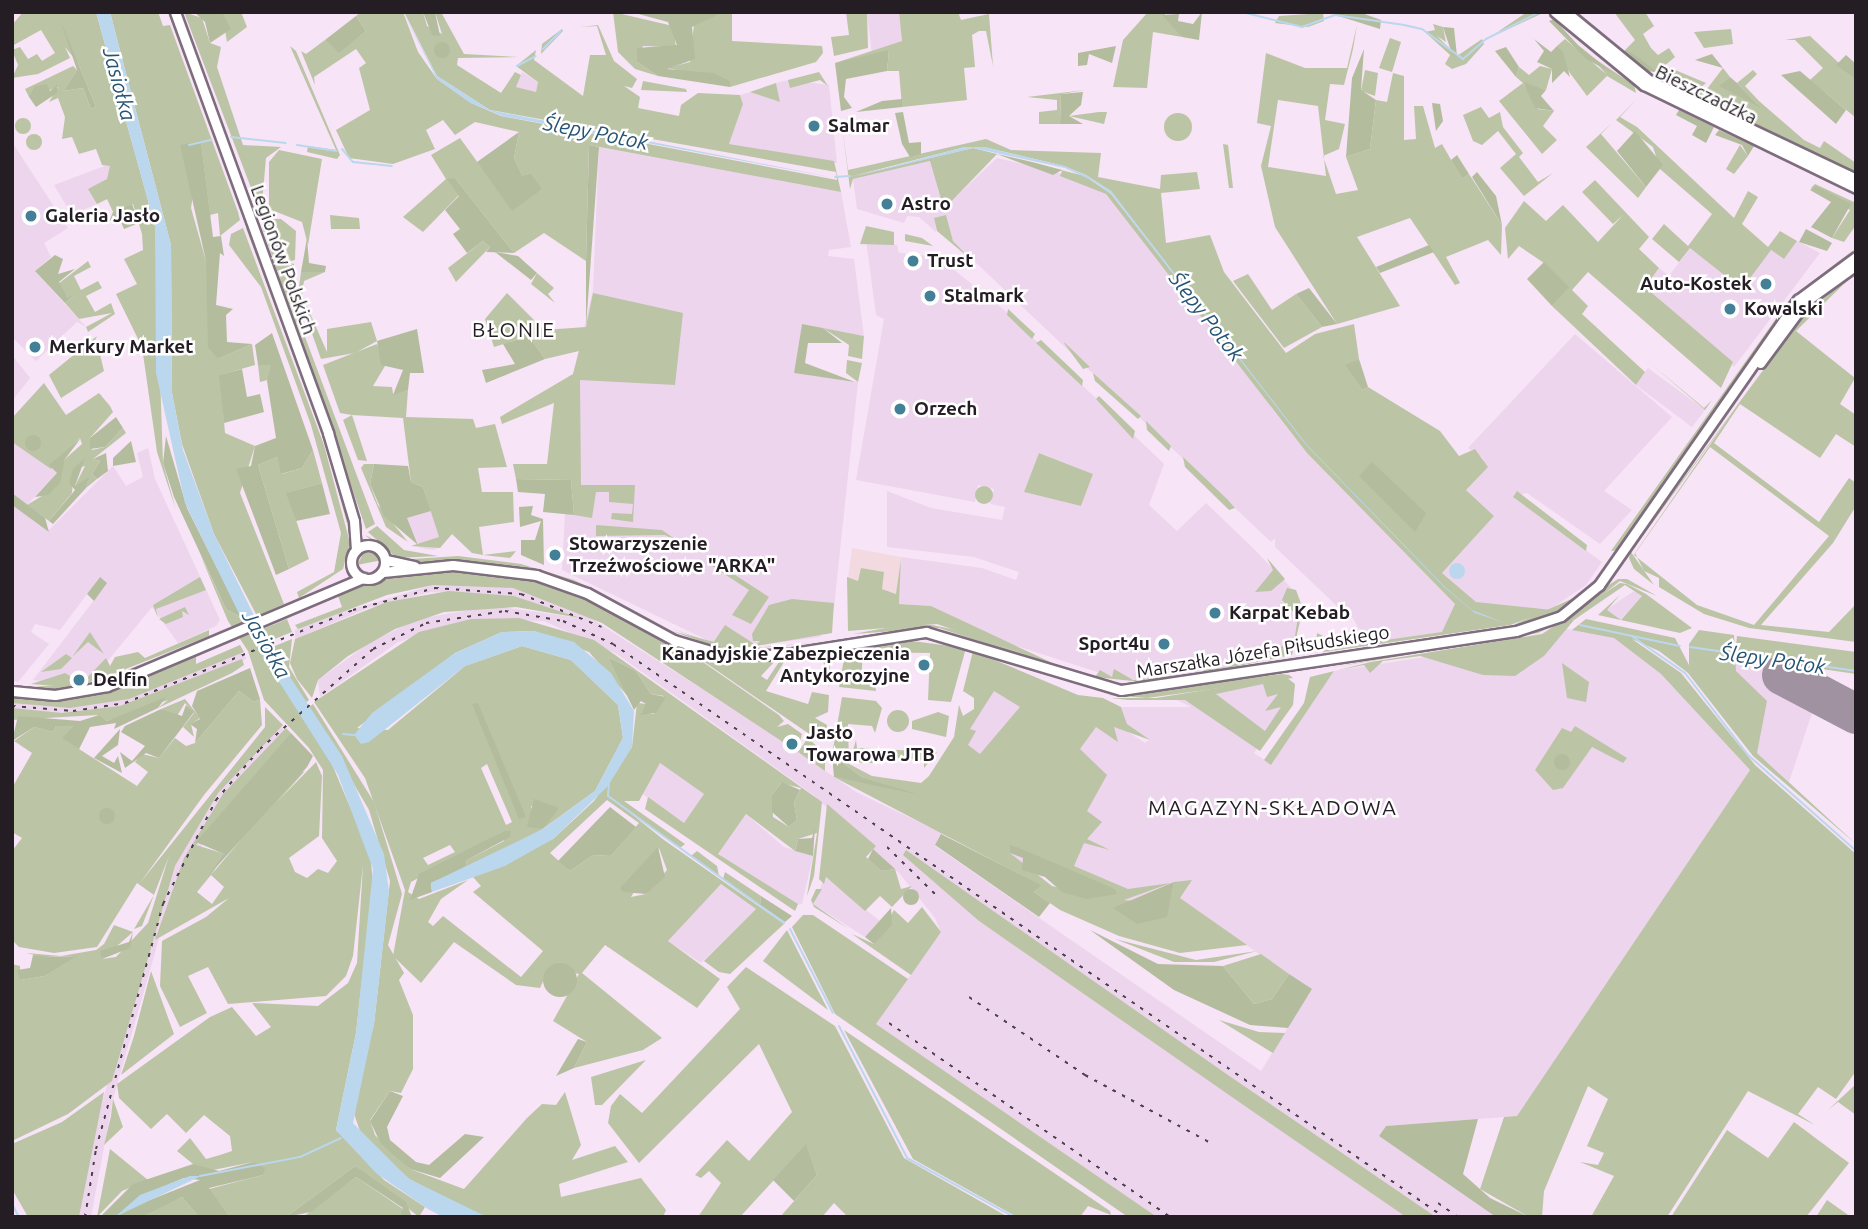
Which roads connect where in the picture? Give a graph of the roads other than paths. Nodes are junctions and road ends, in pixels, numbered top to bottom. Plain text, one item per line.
1 (175, 12) edge
2 (1555, 12) edge
3 (1566, 12) edge
4 (1856, 179) edge
5 (1856, 188) edge
6 (1856, 257) edge
7 (1856, 264) edge
8 (1728, 402) junction
9 (354, 521) junction
10 (368, 544) junction
11 (356, 550) junction
12 (386, 560) junction
13 (352, 568) junction
14 (429, 568) junction
15 (383, 572) junction
16 (363, 578) junction
17 (322, 596) junction
18 (12, 691) edge

1 - 9 main road, Legionów Polskich
2 - 5 main road, Bieszczadzka
3 - 4 main road, Bieszczadzka
6 - 8 main road, Marszałka Józefa Piłsudskiego
7 - 8 main road, Marszałka Józefa Piłsudskiego
8 - 14 main road, Marszałka Józefa Piłsudskiego
9 - 10 main road, Legionów Polskich
9 - 11 main road, Legionów Polskich
10 - 11 main road
10 - 12 main road
11 - 13 main road
12 - 14 main road, Marszałka Józefa Piłsudskiego
12 - 15 main road
13 - 16 main road
13 - 17 main road
14 - 15 main road, Marszałka Józefa Piłsudskiego
15 - 16 main road
16 - 17 main road
17 - 18 main road

